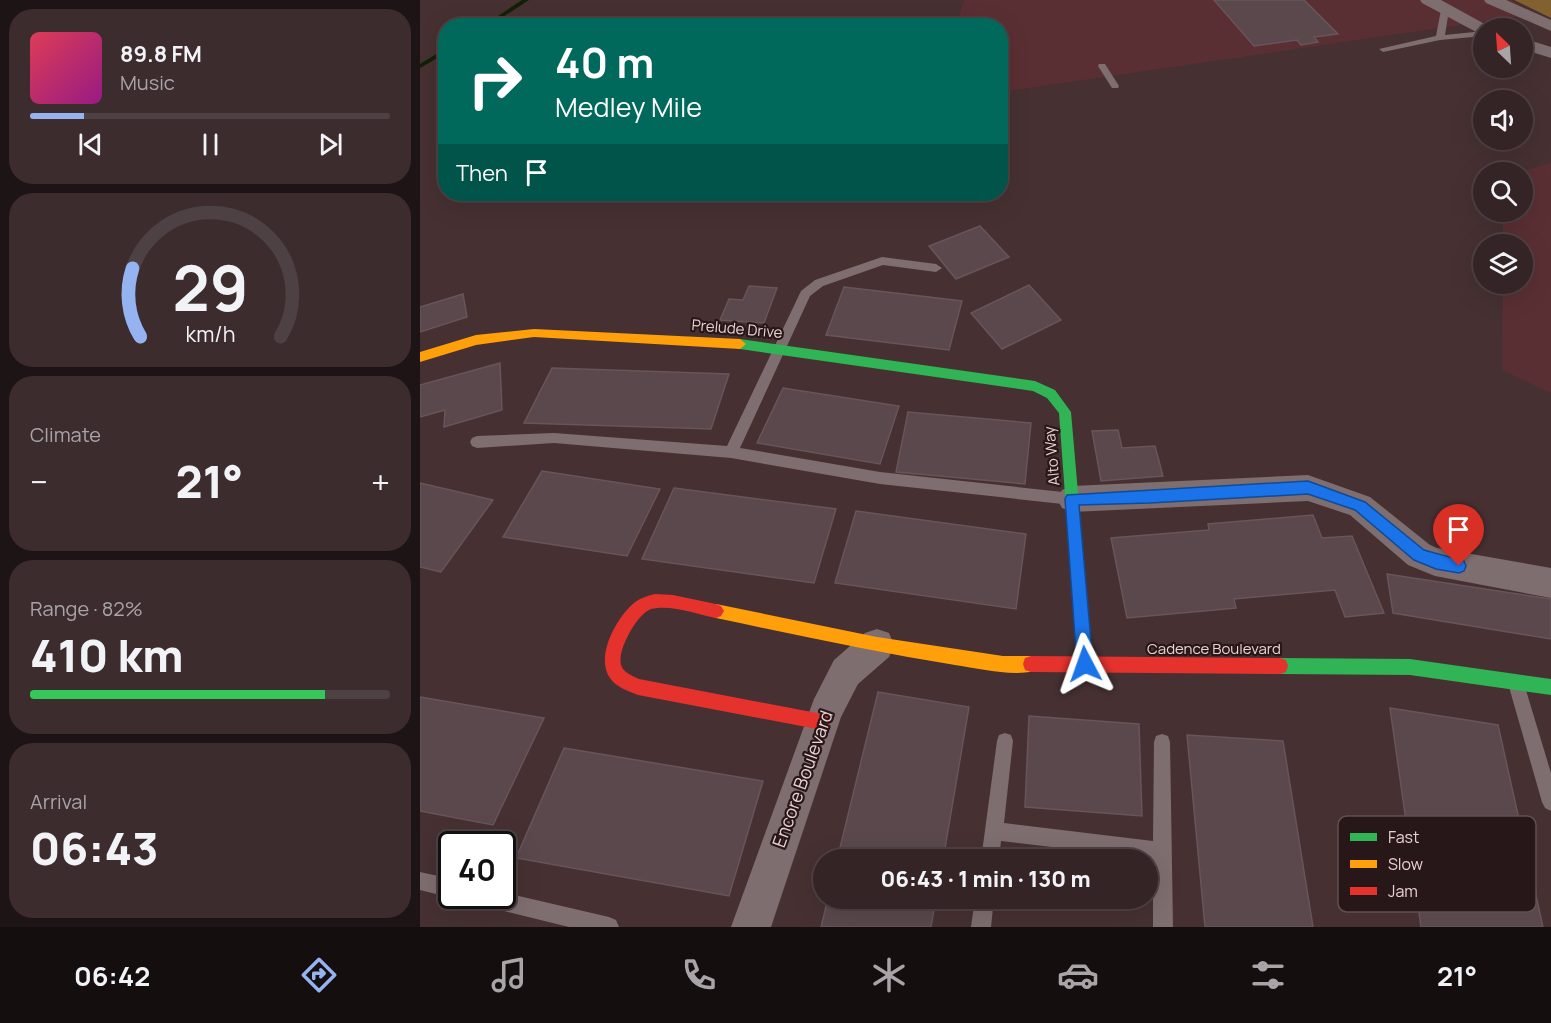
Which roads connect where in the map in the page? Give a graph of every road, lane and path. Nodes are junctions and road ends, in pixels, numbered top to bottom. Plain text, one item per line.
1 (1428, 0) edge
2 (1492, 0) edge
3 (1445, 10) junction
4 (1473, 25) edge
5 (1551, 26) edge
6 (1473, 33) edge
7 (1440, 38) junction
8 (1533, 47) edge
9 (1383, 49) dead end
10 (1551, 53) edge
11 (1102, 66) dead end
12 (1115, 86) dead end
13 (936, 268) dead end
14 (780, 348) junction
15 (420, 357) edge
16 (1052, 394) joint
17 (477, 442) dead end
18 (730, 452) junction
19 (1072, 499) junction
20 (1551, 583) edge
21 (877, 645) junction
22 (1085, 664) junction
23 (1516, 682) junction
24 (1551, 687) edge
25 (822, 722) junction
26 (1005, 741) dead end
27 (1162, 742) dead end
28 (1551, 802) edge
29 (993, 831) junction
30 (991, 849) edge
31 (1164, 851) junction
32 (420, 881) edge
33 (438, 886) edge
34 (516, 905) edge
35 (983, 909) edge
36 (609, 927) edge
37 (751, 927) edge
38 (981, 927) edge
39 (1163, 927) edge

1 - 3 street
2 - 5 street
3 - 4 street
3 - 7 lane
6 - 7 lane
7 - 9 lane
8 - 10 street
11 - 12 lane
13 - 14 lane
14 - 15 street, Prelude Drive
14 - 16 street, Prelude Drive
14 - 18 lane
16 - 19 street, Alto Way
17 - 18 lane
18 - 19 lane
19 - 20 street
19 - 22 street, Alto Way
21 - 22 street, Cadence Boulevard
21 - 25 street, Encore Boulevard
21 - 25 street, Cadence Boulevard
22 - 23 street, Cadence Boulevard
23 - 24 street, Cadence Boulevard
23 - 28 lane
25 - 37 street, Encore Boulevard
26 - 29 lane
27 - 31 lane
29 - 30 lane
29 - 31 lane
31 - 39 lane
32 - 33 lane
34 - 36 lane
35 - 38 lane

